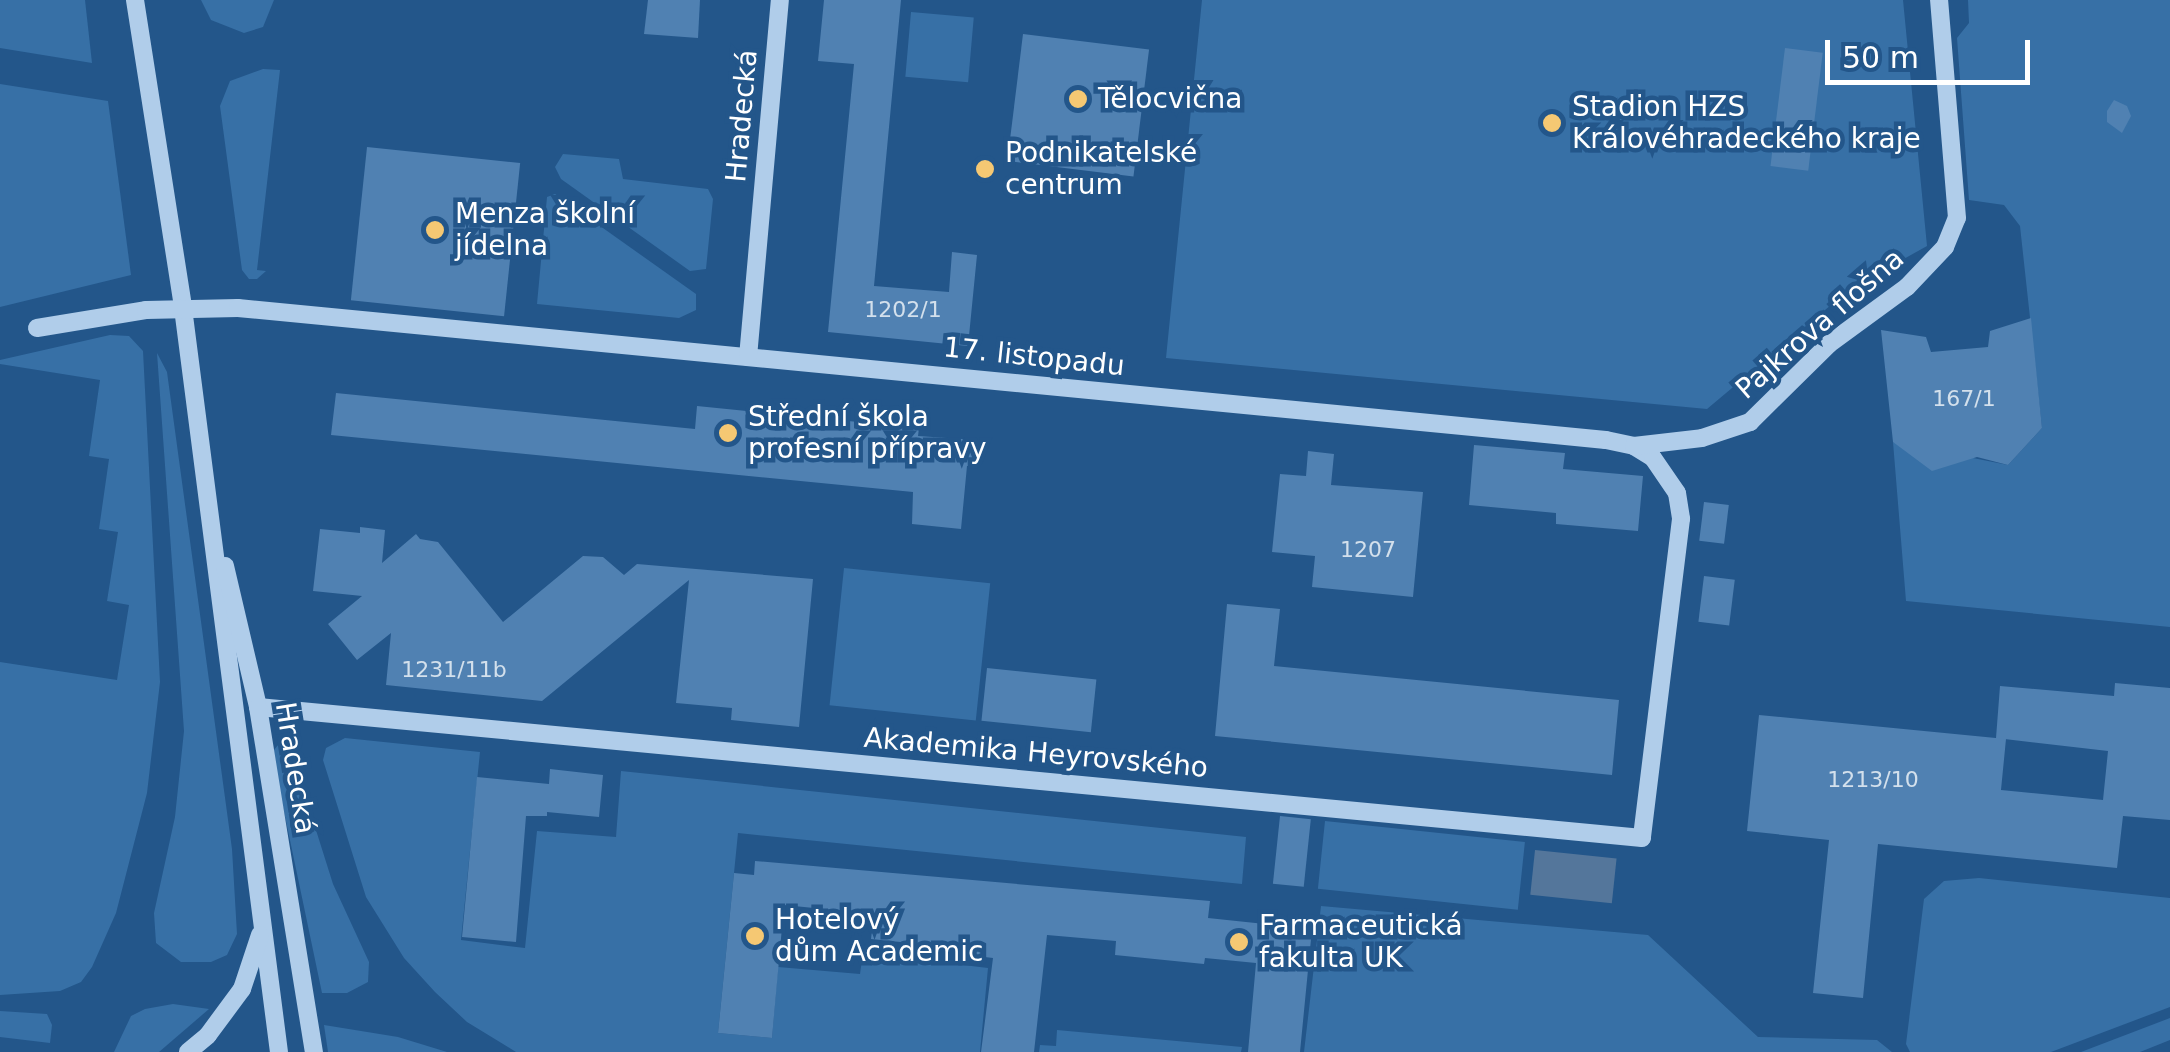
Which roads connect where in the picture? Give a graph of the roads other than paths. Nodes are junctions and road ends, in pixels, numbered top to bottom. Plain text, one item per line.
1 (135, 0) edge
2 (780, 0) edge
3 (1940, 0) edge
4 (183, 308) junction
5 (37, 328) dead end
6 (748, 356) junction
7 (1634, 446) junction
8 (208, 496) junction
9 (258, 708) junction
10 (263, 920) junction
11 (188, 1052) edge
12 (279, 1052) edge
13 (314, 1052) edge

1 - 4 street, Hradecká
2 - 6 street, Hradecká
3 - 7 street, Pajkrova flošna
4 - 5 street
4 - 6 street, 17. listopadu
4 - 8 street, Hradecká
6 - 7 street, 17. listopadu
7 - 9 street, Akademika Heyrovského
8 - 9 street, Hradecká
8 - 10 street, Hradecká
9 - 13 street, Hradecká
10 - 11 street
10 - 12 street, Hradecká

